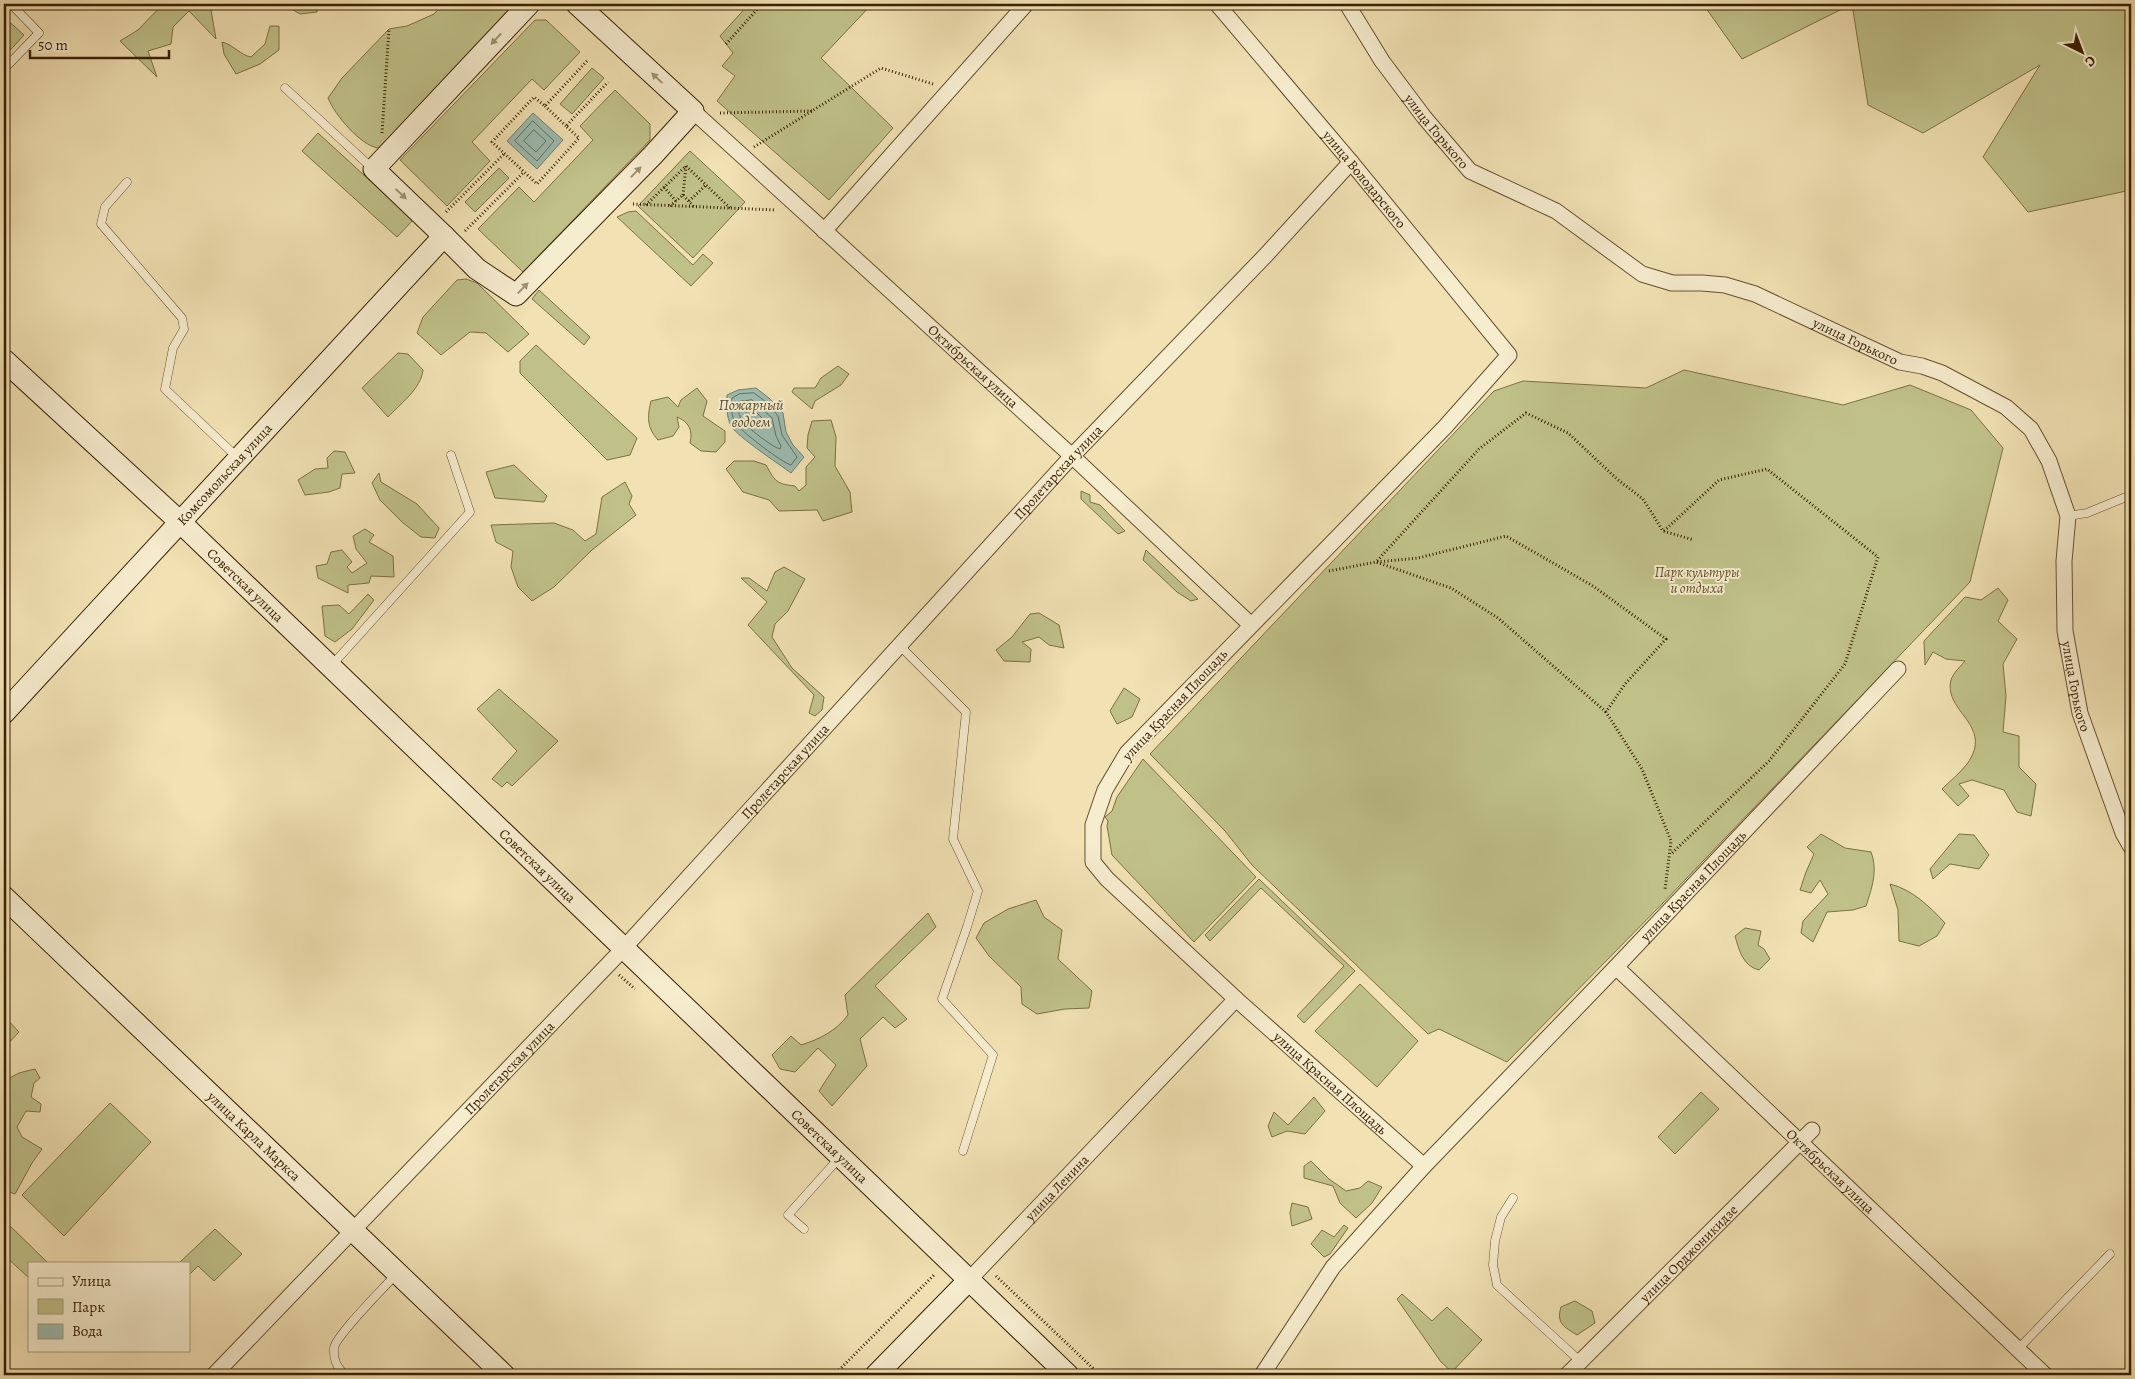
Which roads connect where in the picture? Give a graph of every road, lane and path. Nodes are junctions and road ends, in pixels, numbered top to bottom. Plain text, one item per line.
1 (11, 4) edge
2 (529, 4) edge
3 (577, 4) edge
4 (762, 4) edge
5 (1026, 4) edge
6 (1217, 4) edge
7 (1347, 4) edge
8 (389, 29) dead end
9 (726, 44) dead end
10 (587, 61) dead end
11 (4, 69) edge
12 (608, 82) dead end
13 (285, 88) dead end
14 (950, 89) junction
15 (545, 106) junction
16 (812, 111) junction
17 (694, 112) junction
18 (566, 126) junction
19 (504, 154) junction
20 (741, 155) junction
21 (1351, 162) junction
22 (377, 166) junction
23 (686, 166) junction
24 (524, 172) junction
25 (127, 182) dead end
26 (706, 185) junction
27 (664, 188) junction
28 (683, 195) junction
29 (608, 201) junction
30 (676, 201) junction
31 (689, 201) junction
32 (646, 206) junction
33 (670, 206) junction
34 (694, 207) junction
35 (730, 209) junction
36 (802, 210) junction
37 (824, 231) junction
38 (444, 235) junction
39 (1509, 355) joint
40 (4, 360) edge
41 (451, 455) dead end
42 (1072, 456) junction
43 (238, 458) junction
44 (2131, 495) edge
45 (2068, 516) junction
46 (179, 521) junction
47 (1663, 532) junction
48 (1694, 540) dead end
49 (1376, 562) junction
50 (1320, 572) dead end
51 (1251, 625) junction
52 (900, 646) junction
53 (331, 666) junction
54 (1898, 669) dead end
55 (4, 712) edge
56 (1606, 712) junction
57 (2131, 847) edge
58 (1671, 854) junction
59 (1664, 895) dead end
60 (4, 897) edge
61 (624, 948) junction
62 (608, 964) junction
63 (1616, 967) junction
64 (637, 991) dead end
65 (1236, 1000) junction
66 (1812, 1130) dead end
67 (1801, 1141) junction
68 (963, 1151) dead end
69 (840, 1158) junction
70 (1424, 1166) junction
71 (1513, 1198) dead end
72 (804, 1229) dead end
73 (354, 1231) junction
74 (2110, 1254) dead end
75 (930, 1268) dead end
76 (397, 1273) junction
77 (996, 1276) dead end
78 (968, 1281) junction
79 (2018, 1349) junction
80 (1581, 1362) junction
81 (214, 1375) edge
82 (345, 1375) edge
83 (504, 1375) edge
84 (834, 1375) edge
85 (876, 1375) edge
86 (1068, 1375) edge
87 (1100, 1375) edge
88 (1262, 1375) edge
89 (1567, 1375) edge
90 (2045, 1375) edge

1 - 11 lane
2 -> 22 street
17 -> 3 street
4 - 9 path
5 - 14 street
6 - 21 street, улица Володарского
7 - 45 street, улица Горького
8 - 22 path
10 - 15 path
12 - 18 path
13 - 22 lane
14 - 16 path
14 - 37 street
15 - 18 path
15 - 19 path
16 - 17 path
16 - 20 path
17 - 20 street, Октябрьская улица
29 -> 17 street
18 - 24 path
19 - 24 path
19 - 38 path
20 - 36 street, Октябрьская улица
21 - 39 street, улица Володарского
21 - 42 street, Пролетарская улица
22 -> 38 street
23 - 26 path
23 - 27 path
23 - 28 path
24 - 38 path
25 - 43 lane
26 - 31 path
26 - 35 path
27 - 30 path
27 - 32 path
28 - 30 path
28 - 31 path
29 - 32 path
38 -> 29 street
30 - 33 path
31 - 34 path
32 - 33 path
33 - 34 path
34 - 35 path
35 - 36 path
36 - 37 street, Октябрьская улица
37 - 42 street, Октябрьская улица
38 - 43 street, Комсомольская улица
39 - 51 street, улица Красная Площадь
40 - 46 street, Советская улица
41 - 53 lane
42 - 51 street, Октябрьская улица
42 - 52 street, Пролетарская улица
43 - 46 street, Комсомольская улица
44 - 45 lane
45 - 57 street, улица Горького
46 - 53 street, Советская улица
46 - 55 street, Комсомольская улица
47 - 48 path
47 - 49 path
47 - 58 path
49 - 50 path
49 - 56 path
49 - 56 path
51 - 65 street, улица Красная Площадь
52 - 61 street, Пролетарская улица
52 - 68 lane
53 - 61 street, Советская улица
54 - 63 street, улица Красная Площадь
56 - 58 path
58 - 59 path
60 - 73 street, улица Карла Маркса
61 - 62 street, Пролетарская улица
61 - 69 street, Советская улица
62 - 64 path
62 - 73 street, Пролетарская улица
63 - 67 street, Октябрьская улица
63 - 70 street, улица Красная Площадь
65 - 70 street, улица Красная Площадь
65 - 78 street, улица Ленина
66 - 67 street, улица Орджоникидзе
67 - 79 street, Октябрьская улица
67 - 80 street, улица Орджоникидзе
69 - 72 lane
69 - 78 street, Советская улица
70 - 88 street, улица Красная Площадь
71 - 80 lane
73 - 76 street, улица Карла Маркса
73 - 81 street, Пролетарская улица
74 - 79 lane
75 - 84 path
76 - 82 lane
76 - 83 street, улица Карла Маркса
77 - 87 path
78 - 85 street, улица Ленина
78 - 86 street, Советская улица
79 - 90 street, Октябрьская улица
80 - 89 street, улица Орджоникидзе

